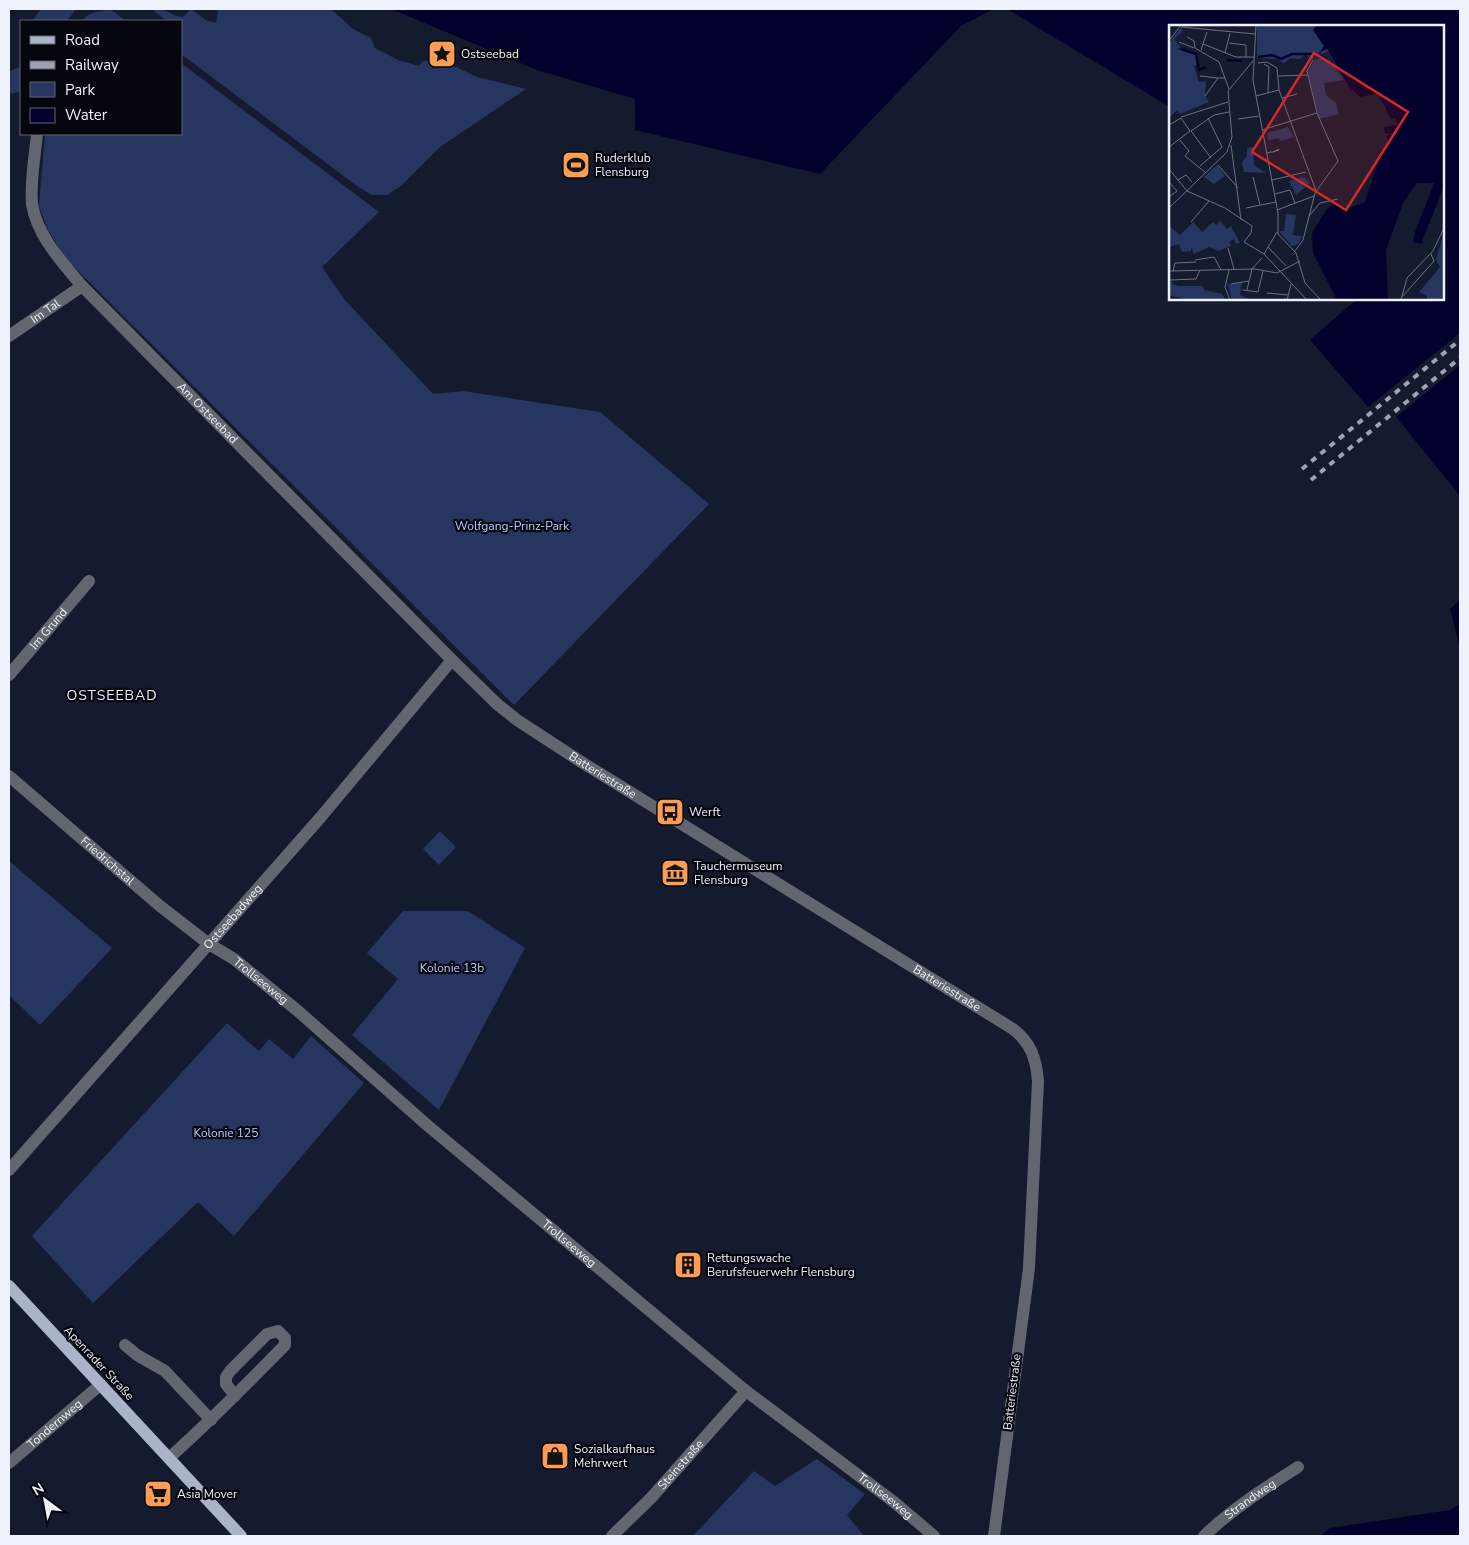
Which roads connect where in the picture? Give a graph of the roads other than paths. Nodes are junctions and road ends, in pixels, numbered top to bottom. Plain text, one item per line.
1 (37, 135) edge
2 (82, 286) junction
3 (9, 336) edge
4 (89, 581) dead end
5 (452, 660) junction
6 (9, 675) edge
7 (9, 776) edge
8 (209, 944) junction
9 (9, 1170) edge
10 (9, 1286) edge
11 (125, 1344) dead end
12 (100, 1385) junction
13 (746, 1391) junction
14 (235, 1396) junction
15 (211, 1420) junction
16 (169, 1458) junction
17 (9, 1463) edge
18 (1298, 1467) dead end
19 (241, 1536) edge
20 (612, 1536) edge
21 (934, 1536) edge
22 (994, 1536) edge
23 (1204, 1536) edge

1 - 2 street, Am Ostseebad
2 - 3 street, Im Tal
2 - 5 street, Am Ostseebad
4 - 6 street, Im Grund
5 - 8 street, Ostseebadweg
5 - 22 street, Batteriestraße
7 - 8 street, Friedrichstal
8 - 9 street, Ostseebadweg
8 - 13 street, Trollseeweg
10 - 12 main road, Apenrader Straße
11 - 15 street
12 - 16 main road, Apenrader Straße
12 - 17 street, Tondernweg
13 - 20 street, Steinstraße
13 - 21 street, Trollseeweg
14 - 14 street
14 - 15 street
15 - 16 street
16 - 19 main road, Apenrader Straße
18 - 23 street, Strandweg

